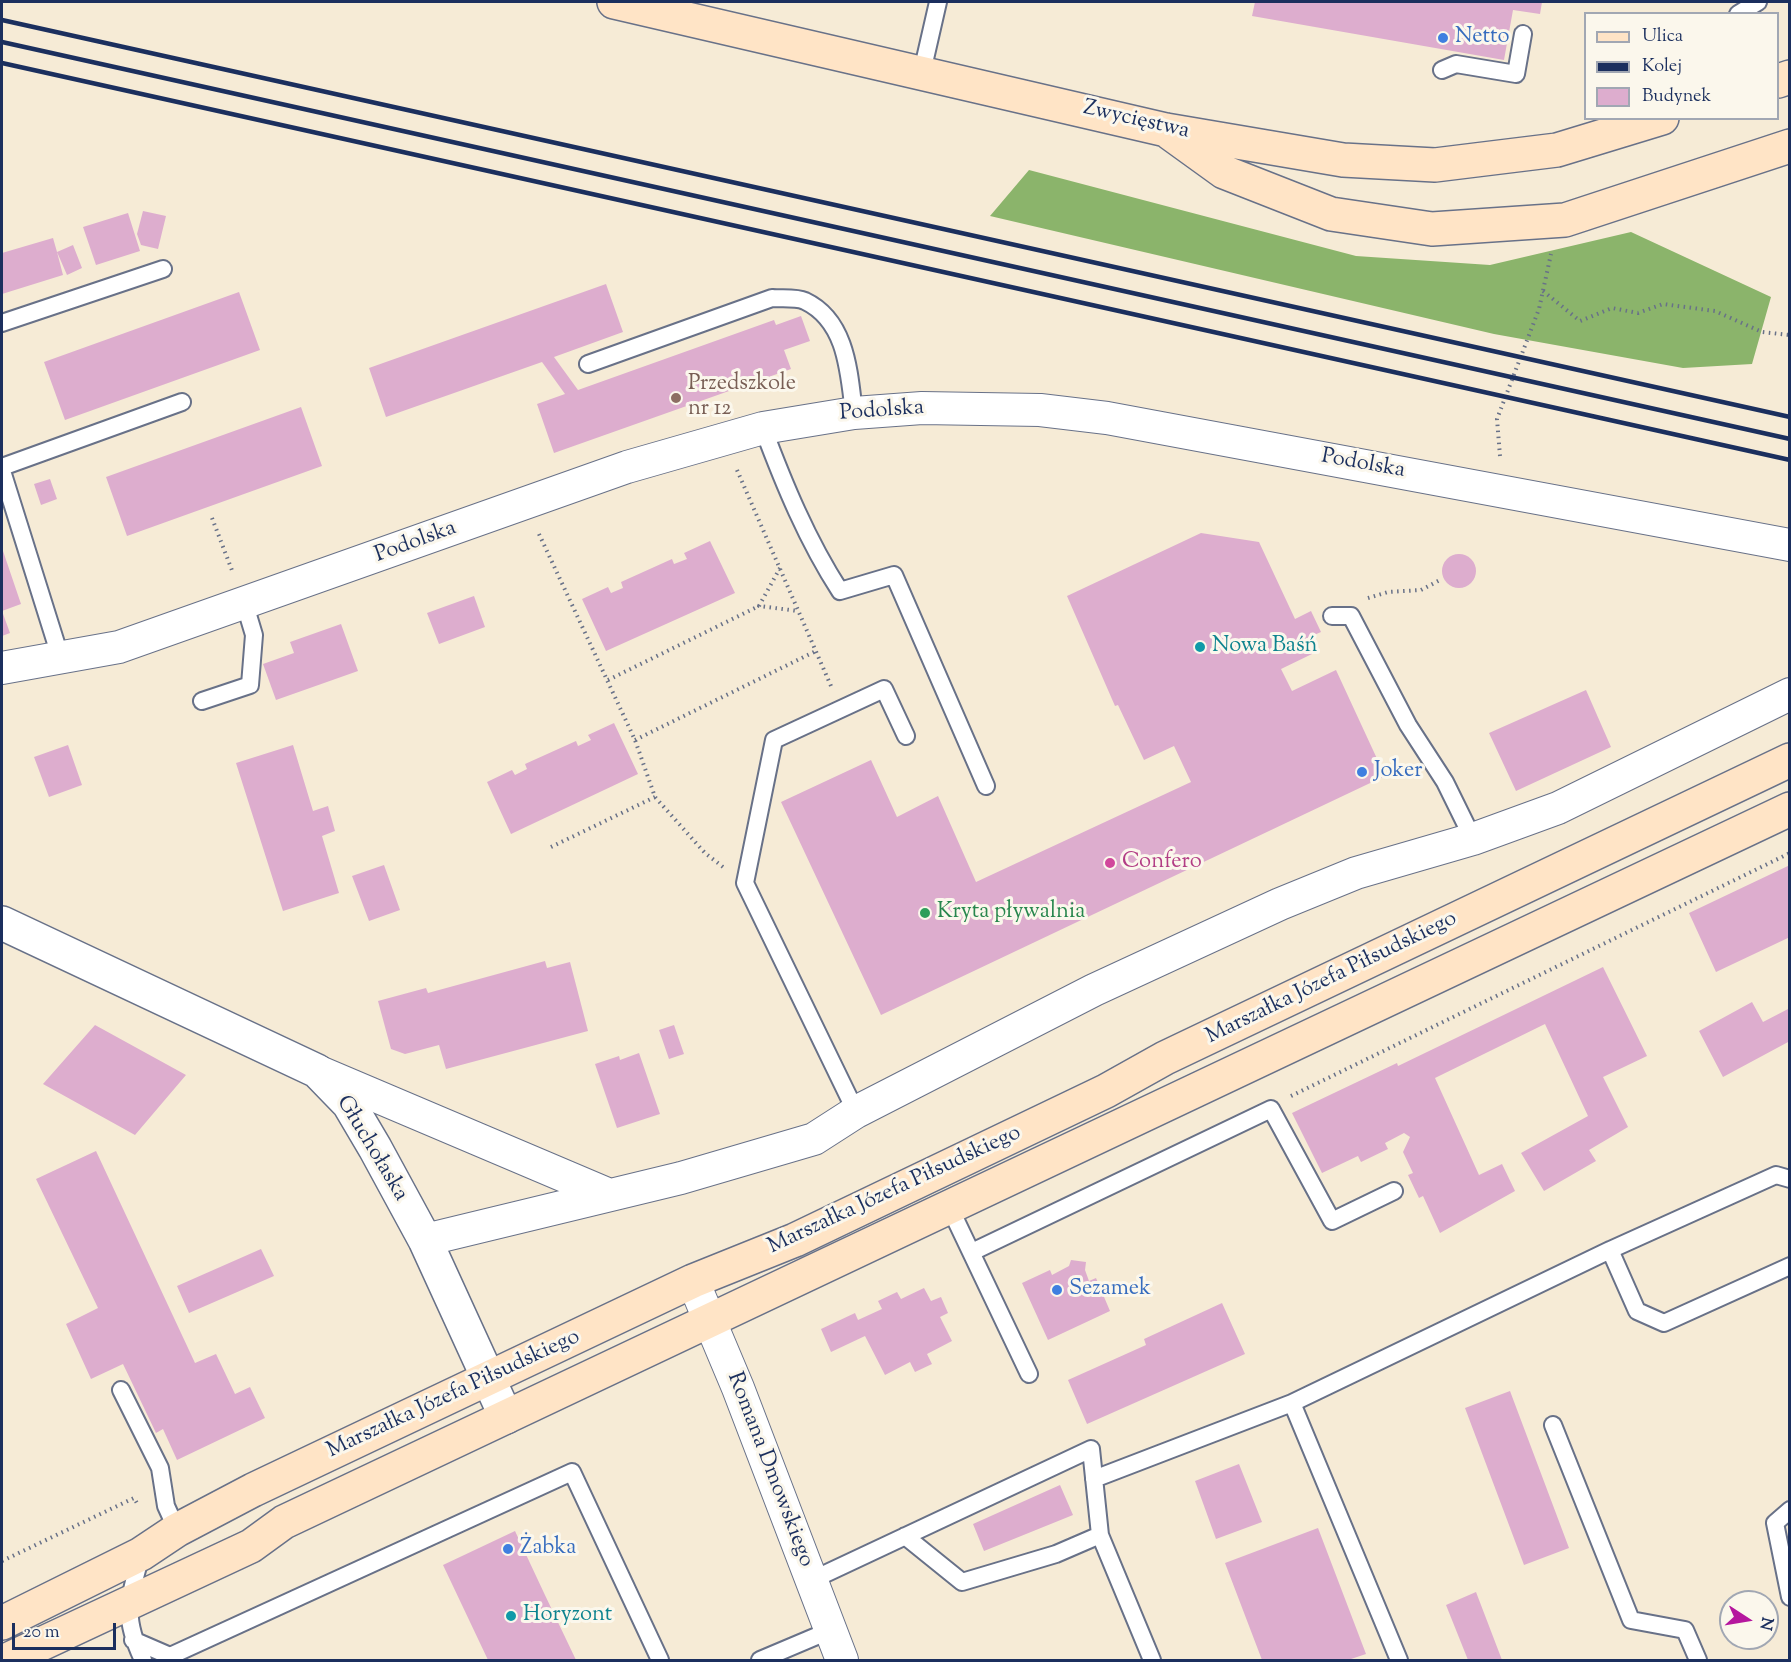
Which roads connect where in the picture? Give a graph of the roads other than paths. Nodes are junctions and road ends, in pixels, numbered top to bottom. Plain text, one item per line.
1 (614, 2) edge
2 (939, 2) edge
3 (1758, 2) edge
4 (1739, 12) edge
5 (1523, 34) dead end
6 (1442, 70) dead end
7 (922, 72) junction
8 (1655, 120) edge
9 (1166, 130) junction
10 (1790, 146) edge
11 (163, 269) dead end
12 (2, 323) edge
13 (588, 364) dead end
14 (182, 402) dead end
15 (854, 413) junction
16 (763, 428) junction
17 (2, 469) edge
18 (1790, 545) edge
19 (246, 605) junction
20 (1332, 616) dead end
21 (60, 656) junction
22 (2, 668) edge
23 (1790, 694) edge
24 (202, 701) dead end
25 (906, 736) dead end
26 (1790, 760) edge
27 (986, 786) dead end
28 (1790, 809) edge
29 (1473, 839) junction
30 (2, 923) edge
31 (317, 1071) junction
32 (856, 1112) junction
33 (1790, 1179) edge
34 (1394, 1191) dead end
35 (608, 1194) junction
36 (949, 1206) junction
37 (425, 1240) junction
38 (1610, 1250) junction
39 (972, 1252) junction
40 (1790, 1266) edge
41 (693, 1281) junction
42 (710, 1319) junction
43 (1029, 1374) dead end
44 (488, 1378) junction
45 (122, 1390) dead end
46 (1292, 1403) junction
47 (506, 1417) junction
48 (1553, 1425) dead end
49 (1094, 1479) junction
50 (1790, 1510) edge
51 (177, 1530) junction
52 (1100, 1535) junction
53 (905, 1536) junction
54 (141, 1554) junction
55 (812, 1580) junction
56 (1790, 1596) edge
57 (128, 1604) junction
58 (2, 1623) edge
59 (831, 1630) junction
60 (134, 1640) junction
61 (7, 1660) edge
62 (143, 1660) edge
63 (660, 1660) edge
64 (760, 1660) edge
65 (842, 1660) edge
66 (1152, 1660) edge
67 (1399, 1660) edge
68 (1698, 1660) edge

1 - 7 main road, Zwycięstwa
2 - 7 lane
3 - 4 lane
5 - 6 lane
7 - 9 main road, Zwycięstwa
8 - 9 main road, Zwycięstwa
9 - 10 main road
11 - 12 lane
13 - 15 lane
14 - 17 lane
15 - 16 street, Podolska
15 - 18 street, Podolska
16 - 19 street, Podolska
16 - 27 lane
17 - 21 lane
19 - 21 street, Podolska
19 - 24 lane
20 - 29 lane
21 - 22 street, Podolska
23 - 29 street
25 - 32 lane
26 - 41 main road, Marszałka Józefa Piłsudskiego
28 - 36 main road, Marszałka Józefa Piłsudskiego
29 - 32 street
30 - 31 street, Głuchołaska
31 - 35 street
31 - 37 street, Głuchołaska
32 - 35 street
33 - 38 lane
34 - 39 lane
35 - 37 street
36 - 39 lane
36 - 42 main road, Marszałka Józefa Piłsudskiego
37 - 44 street, Głuchołaska
38 - 40 lane
38 - 46 lane
39 - 43 lane
41 - 42 street, Romana Dmowskiego
41 - 44 main road, Marszałka Józefa Piłsudskiego
42 - 47 main road, Marszałka Józefa Piłsudskiego
42 - 55 street, Romana Dmowskiego
44 - 47 street, Głuchołaska
44 - 51 main road, Marszałka Józefa Piłsudskiego
45 - 51 lane
46 - 49 lane
46 - 67 lane
47 - 57 main road, Marszałka Józefa Piłsudskiego
48 - 68 lane
49 - 52 lane
49 - 53 lane
50 - 56 lane
51 - 54 main road, Marszałka Józefa Piłsudskiego
52 - 53 lane
52 - 66 lane
53 - 55 lane
54 - 57 lane
54 - 58 main road, Marszałka Józefa Piłsudskiego
55 - 59 street, Romana Dmowskiego
57 - 60 lane
57 - 61 main road, Marszałka Józefa Piłsudskiego
59 - 64 lane
59 - 65 street, Romana Dmowskiego
60 - 62 lane
60 - 63 lane

